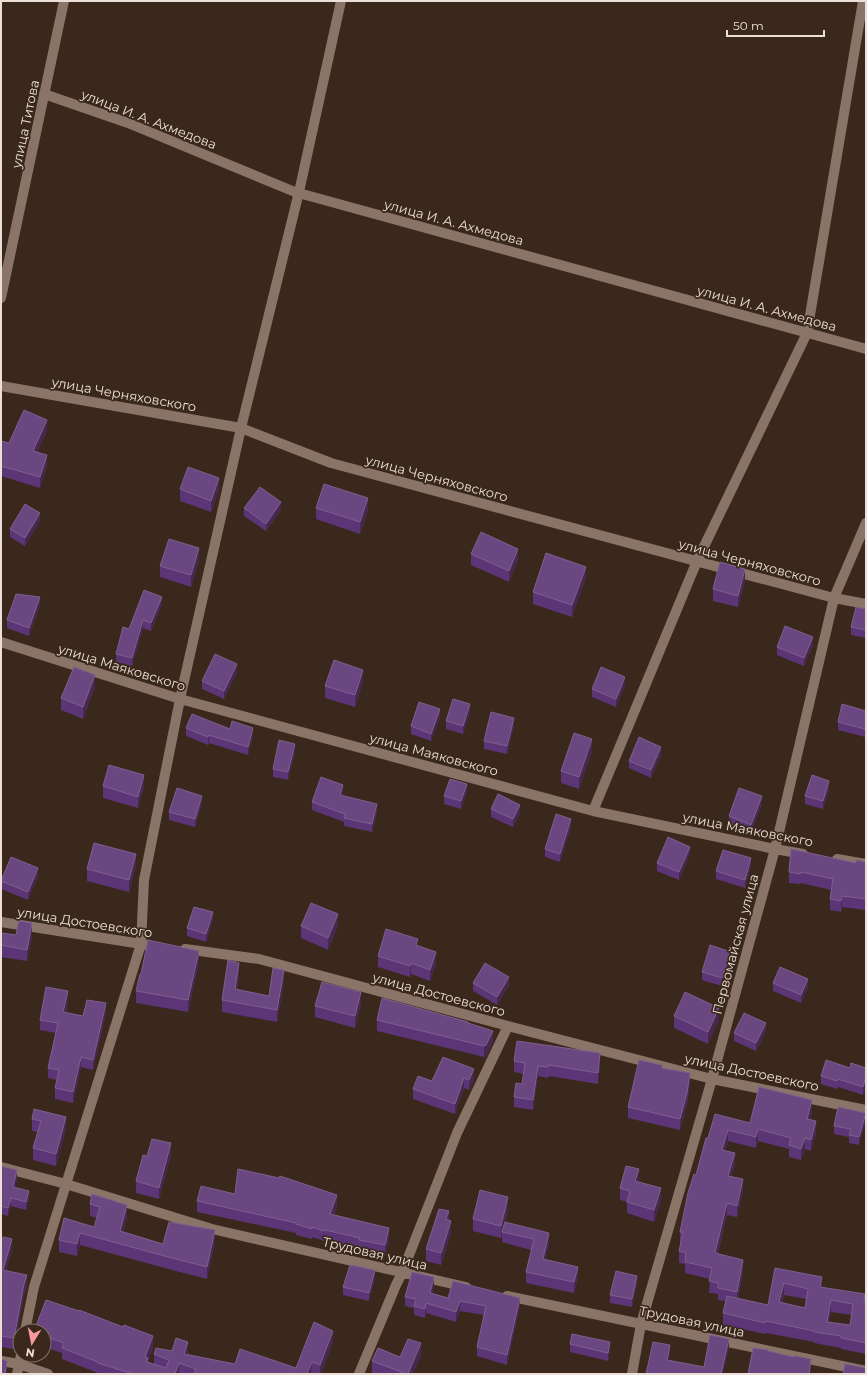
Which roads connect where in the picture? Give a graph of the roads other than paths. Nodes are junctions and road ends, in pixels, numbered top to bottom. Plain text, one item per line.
1 (64, 1) edge
2 (341, 1) edge
3 (863, 1) edge
4 (44, 94) junction
5 (299, 192) junction
6 (1, 298) edge
7 (807, 333) junction
8 (866, 349) edge
9 (1, 386) edge
10 (242, 428) junction
11 (866, 523) edge
12 (697, 561) junction
13 (834, 598) junction
14 (866, 604) edge
15 (1, 642) edge
16 (180, 699) junction
17 (592, 811) junction
18 (775, 849) junction
19 (813, 856) edge
20 (828, 858) edge
21 (866, 864) edge
22 (1, 922) edge
23 (141, 944) junction
24 (157, 946) edge
25 (173, 948) edge
26 (508, 1026) junction
27 (712, 1078) junction
28 (866, 1110) edge
29 (1, 1167) edge
30 (66, 1184) junction
31 (402, 1273) junction
32 (479, 1290) edge
33 (495, 1293) edge
34 (27, 1323) edge
35 (641, 1324) junction
36 (12, 1360) edge
37 (1, 1361) edge
38 (19, 1363) edge
39 (27, 1363) edge
40 (866, 1370) edge
41 (17, 1374) edge
42 (48, 1374) edge
43 (359, 1374) edge
44 (632, 1374) edge

1 - 4 street, улица Титова
2 - 5 street
3 - 7 street
4 - 5 street, улица И. А. Ахмедова
4 - 6 street, улица Титова
5 - 7 street, улица И. А. Ахмедова
5 - 10 street
7 - 8 street, улица И. А. Ахмедова
7 - 12 street
9 - 10 street, улица Черняховского
10 - 12 street, улица Черняховского
10 - 16 street
11 - 13 street, Первомайская улица
12 - 13 street, улица Черняховского
12 - 17 street
13 - 14 street, улица Черняховского
13 - 18 street, Первомайская улица
15 - 16 street, улица Маяковского
16 - 17 street, улица Маяковского
16 - 23 street
17 - 18 street, улица Маяковского
18 - 19 street, улица Маяковского
18 - 27 street, Первомайская улица
20 - 21 street, улица Маяковского
22 - 23 street, улица Достоевского
23 - 24 street, улица Достоевского
23 - 30 street
25 - 26 street, улица Достоевского
26 - 27 street, улица Достоевского
26 - 31 street
27 - 28 street, улица Достоевского
27 - 35 street, Первомайская улица
29 - 30 street, Трудовая улица
30 - 31 street, Трудовая улица
30 - 34 street
31 - 32 street, Трудовая улица
31 - 43 street
33 - 35 street, Трудовая улица
35 - 40 street, Трудовая улица
35 - 44 street, Первомайская улица
36 - 37 street
38 - 41 street
39 - 42 street

